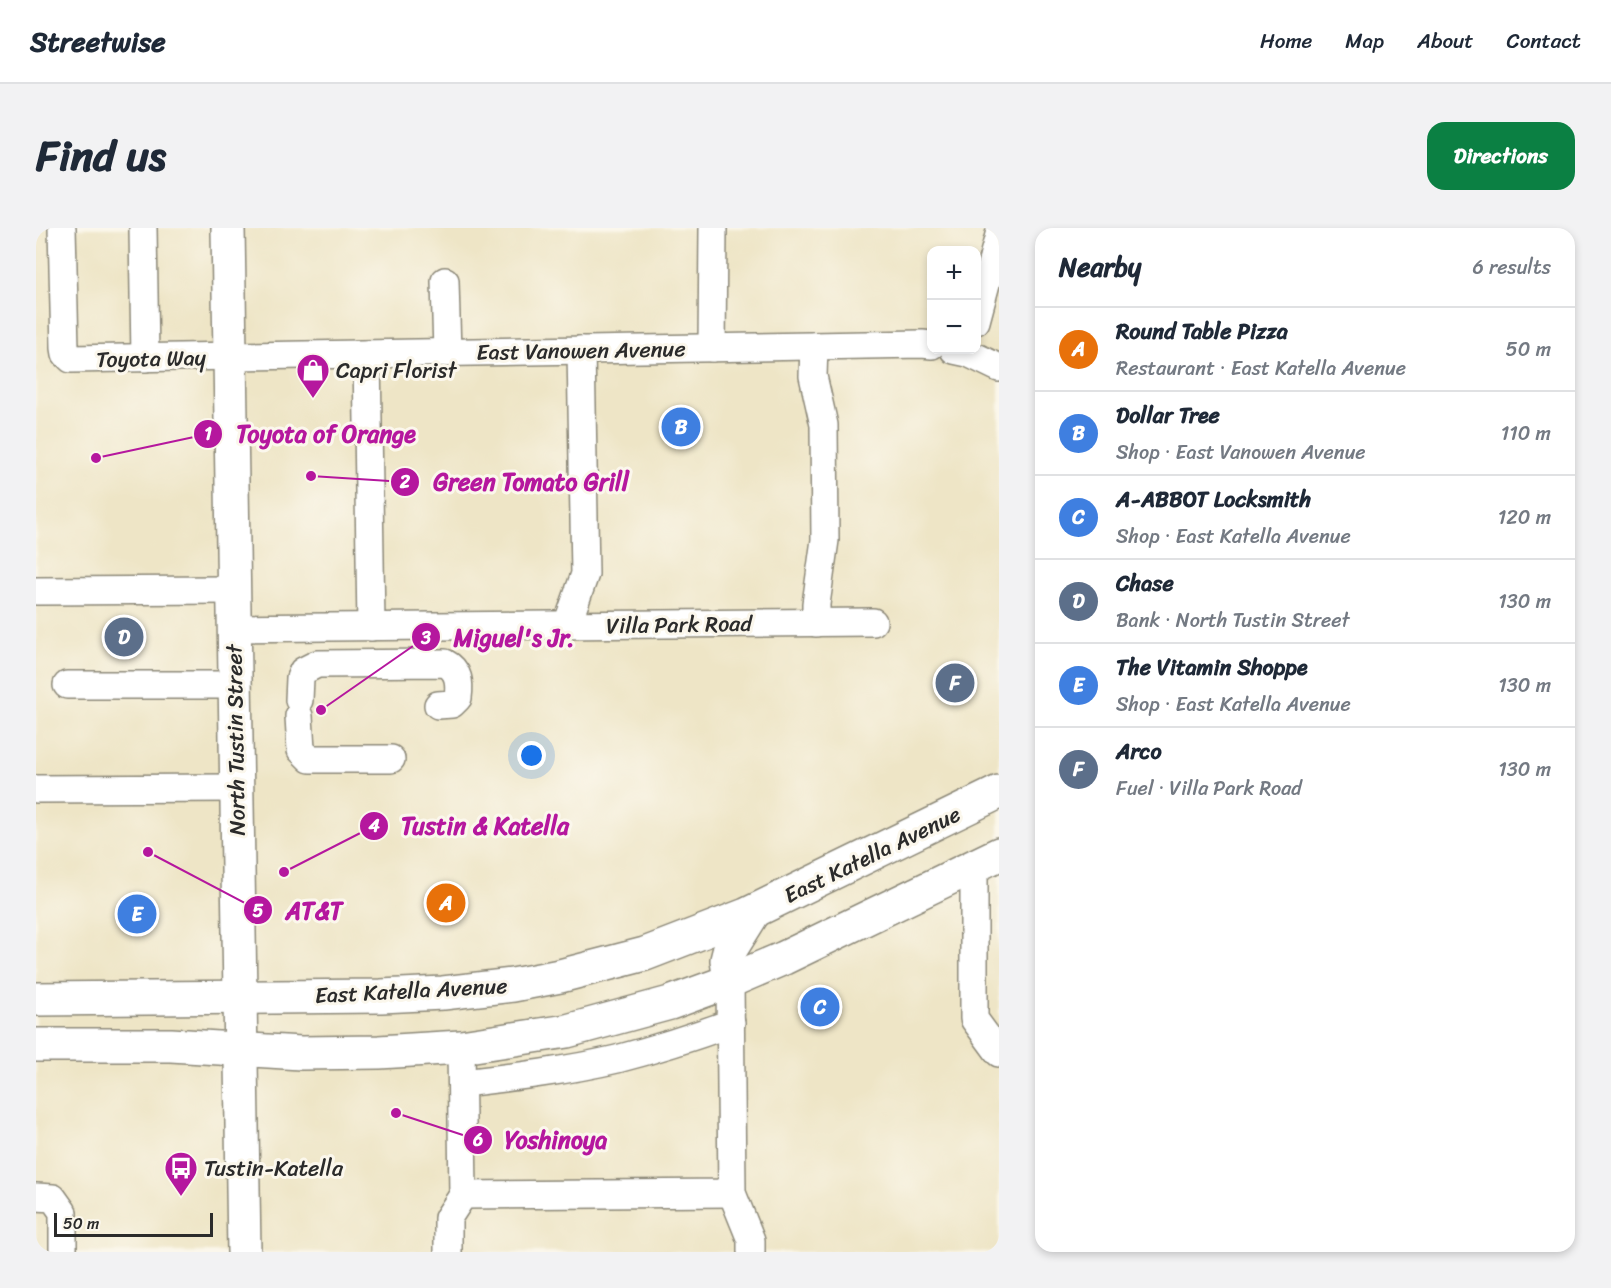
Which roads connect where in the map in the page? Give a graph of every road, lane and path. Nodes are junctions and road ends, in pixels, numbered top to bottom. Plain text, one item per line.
1 (62, 228) edge
2 (143, 228) edge
3 (228, 228) edge
4 (713, 228) edge
5 (999, 235) edge
6 (445, 281) dead end
7 (981, 302) edge
8 (927, 344) edge
9 (814, 346) junction
10 (712, 348) junction
11 (581, 350) junction
12 (447, 353) junction
13 (367, 354) junction
14 (970, 354) edge
15 (231, 357) junction
16 (145, 358) junction
17 (999, 368) edge
18 (233, 590) junction
19 (36, 591) edge
20 (873, 622) dead end
21 (816, 623) junction
22 (567, 625) junction
23 (371, 627) junction
24 (233, 628) junction
25 (67, 685) dead end
26 (234, 685) junction
27 (438, 705) dead end
28 (391, 759) dead end
29 (236, 788) junction
30 (36, 789) edge
31 (999, 792) edge
32 (991, 856) edge
33 (754, 912) junction
34 (730, 981) junction
35 (240, 997) junction
36 (36, 999) edge
37 (731, 1023) junction
38 (36, 1046) edge
39 (461, 1047) junction
40 (241, 1050) junction
41 (999, 1053) edge
42 (462, 1083) junction
43 (732, 1193) junction
44 (463, 1195) junction
45 (36, 1197) edge
46 (63, 1252) edge
47 (244, 1252) edge
48 (448, 1252) edge
49 (751, 1252) edge

1 - 16 street, Toyota Way
2 - 16 street
3 - 15 main road, North Tustin Street
4 - 10 street
5 - 7 street
6 - 12 street
8 - 9 street, East Vanowen Avenue
9 - 10 street, East Vanowen Avenue
9 - 21 street
10 - 11 street, East Vanowen Avenue
11 - 12 street, East Vanowen Avenue
11 - 22 street
12 - 13 street, East Vanowen Avenue
13 - 15 street, East Vanowen Avenue
13 - 23 street
14 - 17 street
15 - 16 street, Toyota Way
15 - 18 main road, North Tustin Street
18 - 19 street
18 - 24 main road, North Tustin Street
20 - 21 street, Villa Park Road
21 - 22 street, Villa Park Road
22 - 23 street, Villa Park Road
23 - 24 street, Villa Park Road
24 - 26 main road, North Tustin Street
25 - 26 street
26 - 29 main road, North Tustin Street
27 - 28 street
29 - 30 street
29 - 35 main road, North Tustin Street
31 - 33 main road, East Katella Avenue
32 - 34 main road
32 - 41 street
33 - 34 main road
33 - 35 main road, East Katella Avenue
34 - 37 street
34 - 39 main road
35 - 36 main road, East Katella Avenue
35 - 40 main road, North Tustin Street
37 - 42 street
37 - 43 street
38 - 40 main road
39 - 40 main road
39 - 42 street
40 - 47 main road, North Tustin Street
42 - 44 street
43 - 44 street
43 - 49 street
44 - 48 street
45 - 46 street

